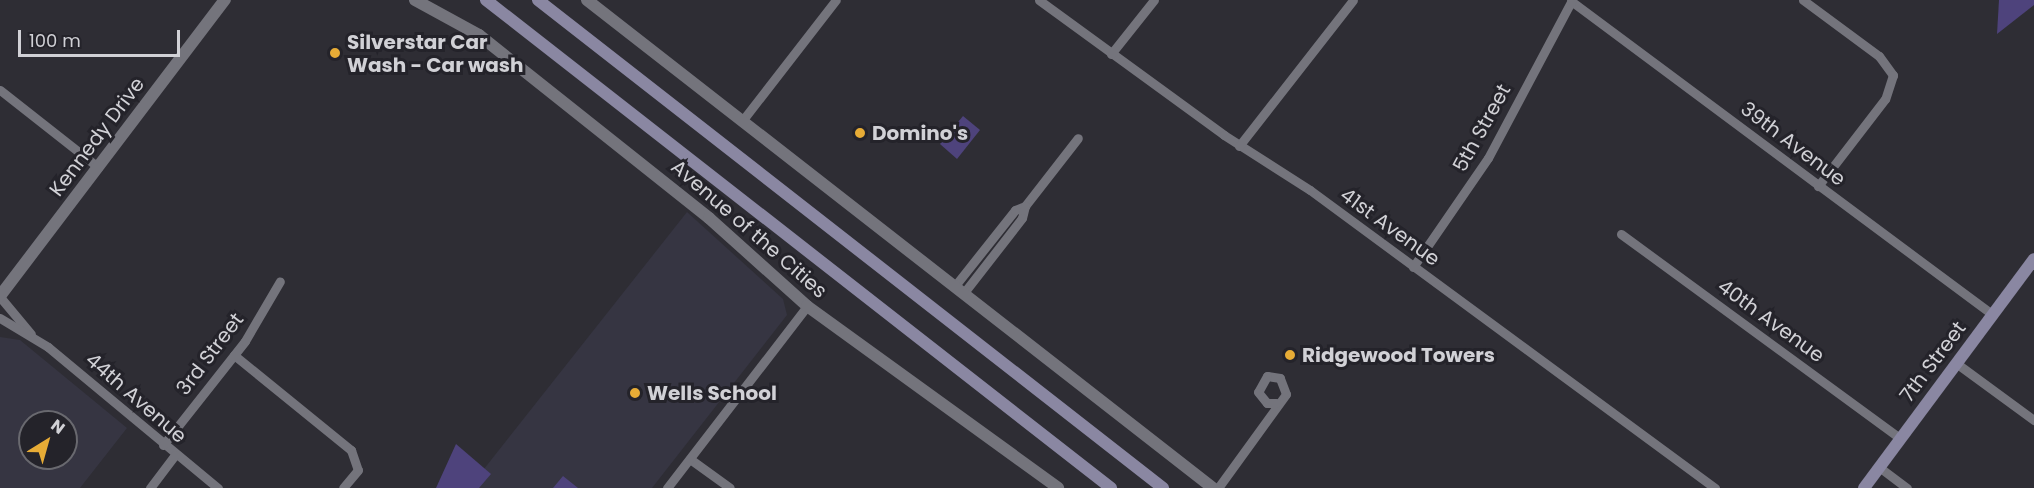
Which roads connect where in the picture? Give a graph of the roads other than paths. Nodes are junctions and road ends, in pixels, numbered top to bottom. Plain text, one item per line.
1 (225, 0) edge
2 (416, 0) edge
3 (486, 0) edge
4 (540, 0) edge
5 (587, 0) edge
6 (836, 0) edge
7 (1039, 0) edge
8 (1154, 0) edge
9 (1353, 0) edge
10 (1803, 0) edge
11 (1572, 1) edge
12 (1111, 54) junction
13 (0, 90) edge
14 (742, 121) junction
15 (1078, 138) dead end
16 (1239, 146) junction
17 (98, 167) junction
18 (1818, 186) junction
19 (1621, 234) dead end
20 (2034, 259) edge
21 (1413, 267) junction
22 (280, 281) dead end
23 (958, 290) junction
24 (0, 297) edge
25 (807, 306) junction
26 (1993, 315) junction
27 (0, 318) edge
28 (31, 334) junction
29 (234, 355) junction
30 (1956, 363) junction
31 (1276, 403) dead end
32 (2034, 420) edge
33 (1900, 438) junction
34 (163, 445) junction
35 (175, 455) junction
36 (690, 459) junction
37 (1879, 467) junction
38 (150, 488) edge
39 (218, 488) edge
40 (343, 488) edge
41 (668, 488) edge
42 (730, 488) edge
43 (1058, 488) edge
44 (1111, 488) edge
45 (1163, 488) edge
46 (1213, 488) edge
47 (1218, 488) edge
48 (1715, 488) edge
49 (1864, 488) edge
50 (1907, 488) edge

1 - 17 street, Kennedy Drive
2 - 25 street, Avenue of the Cities
3 - 44 main road, Avenue of the Cities
4 - 45 main road
5 - 14 street
6 - 14 street
7 - 12 street, 41st Avenue
8 - 12 street
9 - 16 street
10 - 18 street
11 - 18 street, 39th Avenue
11 - 21 street, 5th Street
12 - 16 street, 41st Avenue
13 - 17 street
14 - 23 street
15 - 23 street
16 - 21 street, 41st Avenue
17 - 24 street, Kennedy Drive
18 - 26 street, 39th Avenue
19 - 33 street, 40th Avenue
20 - 26 main road, 7th Street
21 - 48 street, 41st Avenue
22 - 29 street, 3rd Street
23 - 46 street
24 - 28 street, 44th Avenue
25 - 36 street
25 - 43 street, Avenue of the Cities
26 - 30 main road, 7th Street
27 - 28 street, 44th Avenue
28 - 34 street, 44th Avenue
29 - 34 street, 3rd Street
29 - 40 street
30 - 32 street
30 - 33 main road, 7th Street
31 - 47 street
33 - 37 main road, 7th Street
34 - 35 street, 44th Avenue
35 - 38 street
35 - 39 street, 44th Avenue
36 - 41 street
36 - 42 street
37 - 49 main road, 7th Street
37 - 50 street

